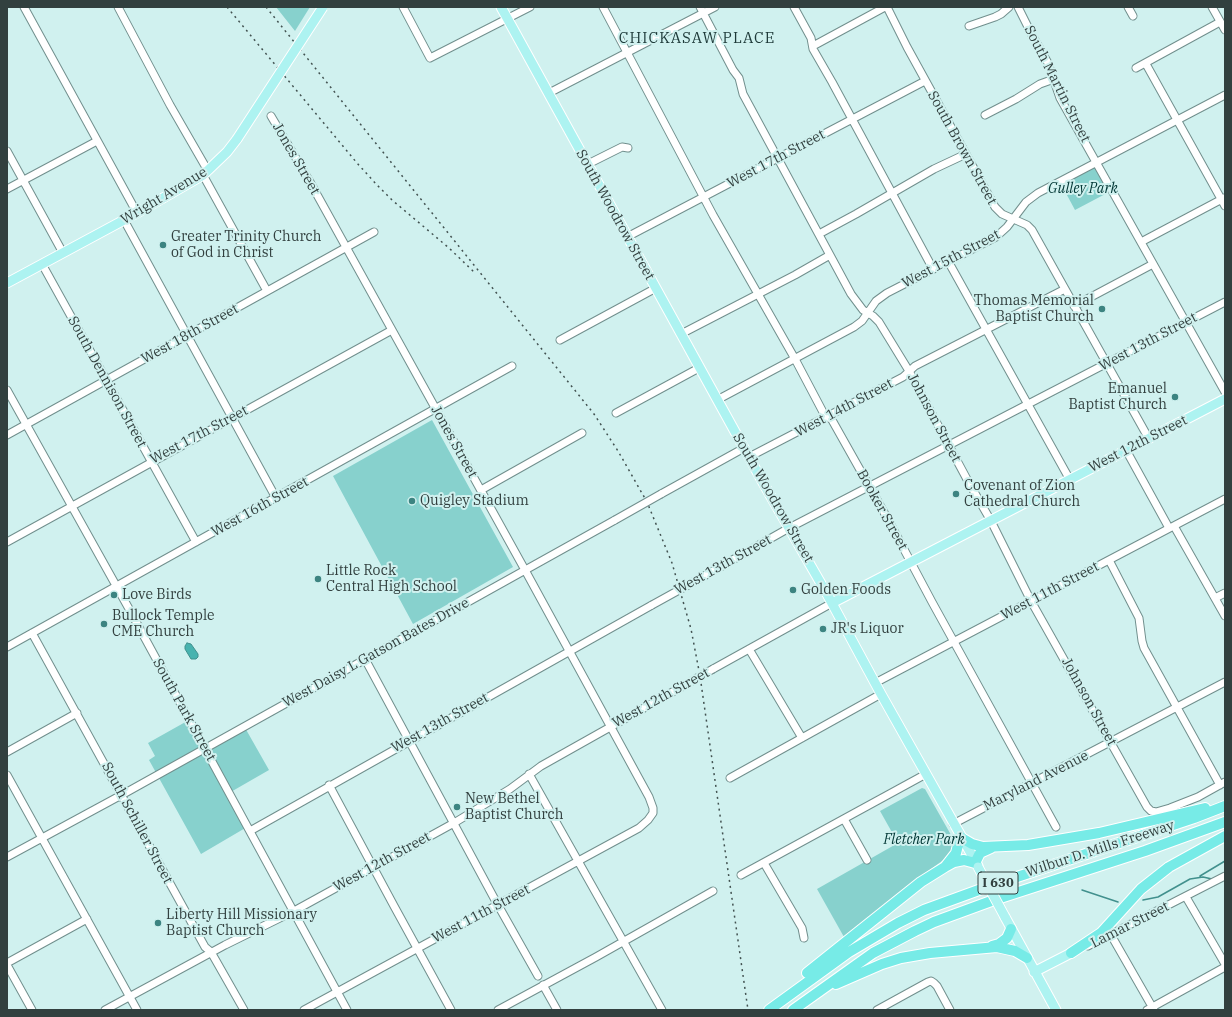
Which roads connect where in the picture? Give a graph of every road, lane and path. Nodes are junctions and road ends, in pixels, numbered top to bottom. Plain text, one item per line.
1 (24, 7) edge
2 (118, 7) edge
3 (323, 7) edge
4 (402, 7) edge
5 (501, 7) edge
6 (530, 7) edge
7 (603, 7) edge
8 (715, 7) edge
9 (794, 7) edge
10 (886, 7) edge
11 (1009, 7) edge
12 (1018, 7) edge
13 (1128, 7) edge
14 (1212, 7) edge
15 (701, 10) edge
16 (1133, 16) dead end
17 (507, 19) junction
18 (1220, 22) junction
19 (969, 26) dead end
20 (1225, 30) edge
21 (813, 46) junction
22 (627, 52) junction
23 (1146, 64) junction
24 (1136, 68) dead end
25 (1054, 79) junction
26 (925, 81) junction
27 (549, 93) junction
28 (1225, 95) edge
29 (985, 115) dead end
30 (271, 116) dead end
31 (853, 119) junction
32 (1177, 120) junction
33 (97, 141) junction
34 (628, 148) dead end
35 (7, 151) edge
36 (966, 154) junction
37 (778, 158) junction
38 (1097, 162) junction
39 (588, 164) junction
40 (206, 173) junction
41 (23, 180) junction
42 (7, 189) edge
43 (892, 194) junction
44 (704, 197) junction
45 (1224, 201) edge
46 (137, 213) junction
47 (1014, 219) junction
48 (124, 220) junction
49 (374, 232) dead end
50 (819, 234) junction
51 (627, 237) junction
52 (1141, 242) junction
53 (346, 248) junction
54 (63, 253) junction
55 (830, 255) junction
56 (948, 261) junction
57 (42, 264) junction
58 (1153, 264) junction
59 (933, 269) junction
60 (7, 284) edge
61 (656, 288) junction
62 (1065, 289) junction
63 (266, 291) junction
64 (757, 294) junction
65 (1225, 302) edge
66 (1074, 306) junction
67 (868, 313) junction
68 (1186, 322) junction
69 (392, 330) junction
70 (986, 330) junction
71 (681, 334) junction
72 (187, 336) junction
73 (560, 340) dead end
74 (795, 359) junction
75 (1107, 363) junction
76 (512, 366) dead end
77 (699, 368) junction
78 (909, 372) junction
79 (106, 380) junction
80 (7, 390) edge
81 (1225, 392) edge
82 (1225, 399) edge
83 (717, 400) junction
84 (1028, 405) junction
85 (436, 408) junction
86 (616, 413) dead end
87 (827, 417) junction
88 (232, 418) junction
89 (27, 424) junction
90 (582, 433) dead end
91 (7, 435) edge
92 (1148, 439) junction
93 (949, 445) junction
94 (744, 448) junction
95 (1126, 450) junction
96 (749, 457) junction
97 (152, 462) junction
98 (1070, 480) junction
99 (869, 487) junction
100 (481, 490) junction
101 (276, 498) junction
102 (1225, 499) edge
103 (71, 506) junction
104 (990, 520) junction
105 (1172, 527) junction
106 (789, 528) junction
107 (7, 542) edge
108 (196, 542) junction
109 (1109, 560) junction
110 (911, 562) junction
111 (525, 570) junction
112 (116, 587) junction
113 (1225, 593) edge
114 (1215, 598) junction
115 (1031, 601) junction
116 (832, 603) junction
117 (1225, 616) edge
118 (32, 633) junction
119 (954, 642) junction
120 (7, 646) edge
121 (749, 649) junction
122 (569, 651) junction
123 (365, 659) junction
124 (1225, 682) edge
125 (875, 683) junction
126 (881, 694) junction
127 (1176, 707) junction
128 (77, 713) junction
129 (611, 726) junction
130 (802, 738) junction
131 (410, 740) junction
132 (1110, 742) junction
133 (205, 748) junction
134 (7, 752) edge
135 (529, 774) junction
136 (926, 774) junction
137 (7, 775) edge
138 (730, 778) dead end
139 (1032, 783) junction
140 (1222, 784) edge
141 (329, 786) junction
142 (122, 795) junction
143 (1225, 801) edge
144 (1225, 806) edge
145 (653, 813) joint
146 (844, 819) junction
147 (1225, 822) edge
148 (454, 823) junction
149 (953, 824) junction
150 (1056, 827) dead end
151 (250, 831) junction
152 (1225, 836) edge
153 (960, 837) junction
154 (42, 838) junction
155 (992, 847) junction
156 (7, 857) edge
157 (867, 860) dead end
158 (578, 861) junction
159 (764, 863) junction
160 (977, 865) junction
161 (374, 867) junction
162 (945, 867) junction
163 (741, 875) dead end
164 (1224, 876) edge
165 (713, 891) dead end
166 (1186, 897) junction
167 (498, 905) junction
168 (294, 911) junction
169 (87, 919) junction
170 (1011, 929) junction
171 (1111, 935) junction
172 (804, 938) dead end
173 (623, 941) junction
174 (990, 947) junction
175 (417, 948) junction
176 (211, 952) junction
177 (1071, 953) junction
178 (1027, 958) junction
179 (7, 964) edge
180 (1225, 966) edge
181 (1034, 972) junction
182 (538, 976) dead end
183 (543, 985) junction
184 (337, 992) junction
185 (786, 994) junction
186 (130, 996) junction
187 (808, 998) junction
188 (1151, 1009) edge
189 (32, 1010) edge
190 (105, 1010) edge
191 (137, 1010) edge
192 (244, 1010) edge
193 (304, 1010) edge
194 (347, 1010) edge
195 (451, 1010) edge
196 (498, 1010) edge
197 (557, 1010) edge
198 (662, 1010) edge
199 (765, 1010) edge
200 (769, 1010) edge
201 (793, 1010) edge
202 (877, 1010) edge
203 (950, 1010) edge
204 (1056, 1010) edge

1 - 33 street
2 - 40 street
3 - 40 main road, Wright Avenue, bridge
4 - 17 street
5 - 17 main road, South Woodrow Street
6 - 17 street
7 - 22 street, Booker Street
8 - 15 street
9 - 21 street
10 - 21 street
10 - 26 street, South Brown Street
11 - 19 street
12 - 25 street, South Martin Street
13 - 16 street
14 - 18 street
15 - 22 street
15 - 37 street, Johnson Street
17 - 27 main road, South Woodrow Street
18 - 20 street
18 - 23 street
21 - 31 street
22 - 27 street
22 - 44 street, Booker Street
23 - 24 street
23 - 32 street
25 - 29 street
25 - 38 street, South Martin Street
26 - 31 street, West 17th Street
26 - 36 street, South Brown Street
27 - 39 main road, South Woodrow Street
28 - 32 street, West 15th Street
30 - 53 street, Jones Street
31 - 37 street, West 17th Street
31 - 43 street
32 - 38 street, West 15th Street
32 - 45 street
33 - 41 street
33 - 46 street
34 - 39 street
35 - 41 street
36 - 43 street
36 - 47 street, South Brown Street
37 - 44 street, West 17th Street
37 - 50 street, Johnson Street
38 - 47 street, West 15th Street
38 - 52 street, South Martin Street
39 - 51 main road, South Woodrow Street
40 - 46 main road, Wright Avenue
40 - 63 street
41 - 42 street
41 - 54 street
43 - 50 street
43 - 59 street
44 - 51 street, West 17th Street
44 - 64 street, Booker Street
45 - 52 street
46 - 48 main road, Wright Avenue
47 - 56 street, West 15th Street
47 - 62 street, South Brown Street
48 - 54 main road, Wright Avenue
48 - 72 street
49 - 53 street, West 18th Street
50 - 55 street, Johnson Street
51 - 61 main road, South Woodrow Street
52 - 58 street, South Martin Street
53 - 63 street, West 18th Street
53 - 69 street, Jones Street
54 - 57 main road, Wright Avenue
55 - 64 street
55 - 67 street, Johnson Street
56 - 59 street, West 15th Street
56 - 70 street
57 - 60 main road, Wright Avenue
57 - 79 street, South Dennison Street
58 - 66 street
58 - 68 street, South Martin Street
59 - 67 street, West 15th Street
61 - 71 main road, South Woodrow Street
61 - 73 street
62 - 66 street, South Brown Street
62 - 70 street, West 14th Street
63 - 72 street, West 18th Street
64 - 71 street
64 - 74 street, Booker Street
65 - 68 street, West 13th Street
66 - 75 street, South Brown Street
67 - 74 street, West 15th Street
67 - 78 street, Johnson Street
68 - 75 street, West 13th Street
68 - 81 street, South Martin Street
69 - 85 street, Jones Street
69 - 88 street, West 17th Street
70 - 78 street, West 14th Street
70 - 84 street
71 - 77 main road, South Woodrow Street
72 - 79 street, West 18th Street
72 - 88 street
74 - 83 street, West 15th Street
74 - 87 street, Booker Street
75 - 84 street, West 13th Street
75 - 92 street, South Brown Street
76 - 85 street, West 16th Street
77 - 83 main road, South Woodrow Street
77 - 86 street
78 - 87 street, West 14th Street
78 - 93 street, Johnson Street
79 - 89 street, West 18th Street
79 - 97 street, South Dennison Street
80 - 89 street, South Park Street
82 - 92 main road, West 12th Street
83 - 94 main road, South Woodrow Street
84 - 93 street, West 13th Street
84 - 98 street
85 - 100 street, Jones Street
85 - 101 street, West 16th Street
87 - 96 street, West 14th Street
87 - 99 street, Booker Street
88 - 97 street, West 17th Street
88 - 101 street
89 - 91 street, West 18th Street
89 - 103 street, South Park Street
90 - 100 street
92 - 95 main road, West 12th Street
93 - 99 street, West 13th Street
93 - 104 street, Johnson Street
94 - 96 main road, South Woodrow Street
94 - 111 street, West Daisy L Gatson Bates Drive, bridge
95 - 98 main road, West 12th Street
95 - 105 street
96 - 106 main road, South Woodrow Street
97 - 103 street, West 17th Street
97 - 108 street, South Dennison Street
98 - 104 main road, West 12th Street
99 - 106 street, West 13th Street
99 - 110 street, Booker Street
100 - 111 street, Jones Street
101 - 108 street, West 16th Street
102 - 105 street, West 11th Street
103 - 107 street, West 17th Street
103 - 112 street, South Park Street
104 - 110 main road, West 12th Street
104 - 115 street, Johnson Street
105 - 109 street, West 11th Street
105 - 114 street
106 - 116 main road, South Woodrow Street
106 - 122 street, West 13th Street, bridge
108 - 112 street, West 16th Street
109 - 115 street, West 11th Street
109 - 127 street
110 - 116 main road, West 12th Street
110 - 119 street, Booker Street
111 - 122 street, Jones Street
111 - 123 street, West Daisy L Gatson Bates Drive
112 - 118 street, West 16th Street
112 - 133 street, South Park Street
113 - 114 street
114 - 117 street
115 - 119 street, West 11th Street
115 - 132 street, Johnson Street
116 - 121 street, West 12th Street
116 - 125 main road, South Woodrow Street
118 - 120 street, West 16th Street
118 - 128 street, South Schiller Street
119 - 125 street, West 11th Street
119 - 139 street, Booker Street
121 - 129 street, West 12th Street, bridge
121 - 130 street
122 - 129 street, Jones Street
122 - 131 street, West 13th Street
123 - 131 street
123 - 133 street, West Daisy L Gatson Bates Drive
124 - 127 street, Maryland Avenue
125 - 126 main road, South Woodrow Street
126 - 130 street
126 - 136 main road, South Woodrow Street
127 - 132 street, Maryland Avenue
127 - 140 street
128 - 134 street
128 - 142 street, South Schiller Street
129 - 135 street, West 12th Street
129 - 145 street, Jones Street
130 - 138 street
131 - 141 street, West 13th Street
131 - 148 street
132 - 139 street, Maryland Avenue
132 - 140 street, Johnson Street
133 - 142 street, West Daisy L Gatson Bates Drive
133 - 151 street, South Park Street
135 - 148 street, West 12th Street
135 - 158 street
136 - 146 street
136 - 149 main road, South Woodrow Street
137 - 154 street
139 - 149 street, Maryland Avenue
139 - 150 street, Booker Street
141 - 151 street, West 13th Street
141 - 161 street
142 - 154 street, West Daisy L Gatson Bates Drive
142 - 176 street, South Schiller Street
143 - 155 highway
144 - 185 highway, Wilbur D. Mills Freeway / I 630
145 - 158 street, West 11th Street
146 - 157 street
146 - 159 street
147 - 187 highway, Wilbur D. Mills Freeway / I 630
148 - 161 street, West 12th Street
148 - 167 street
149 - 153 main road, South Woodrow Street
151 - 168 street, South Park Street
152 - 177 highway
153 - 155 highway
153 - 160 main road, South Woodrow Street
153 - 162 highway
154 - 156 street, West Daisy L Gatson Bates Drive
154 - 169 street
155 - 160 highway
158 - 167 street, West 11th Street
158 - 173 street
159 - 163 street
159 - 172 street
160 - 162 highway
160 - 170 main road, South Woodrow Street, bridge
161 - 168 street, West 12th Street
161 - 175 street
162 - 185 highway
164 - 166 street, Lamar Street
165 - 173 street
166 - 171 street, Lamar Street
166 - 180 street
167 - 175 street, West 11th Street
167 - 182 street
168 - 176 street, West 12th Street
168 - 184 street, South Park Street
169 - 179 street
169 - 186 street
170 - 174 highway
170 - 178 main road, South Woodrow Street
171 - 177 street, Lamar Street
171 - 188 street
173 - 183 street
173 - 198 street
174 - 178 highway
174 - 187 highway
175 - 184 street, West 11th Street
175 - 195 street
176 - 186 street, West 12th Street
176 - 192 street, South Schiller Street
177 - 181 main road, Lamar Street
178 - 181 main road, South Woodrow Street
179 - 189 street
180 - 188 street
181 - 204 main road, South Woodrow Street
183 - 196 street
183 - 197 street
184 - 193 street, West 11th Street
184 - 194 street, South Park Street
185 - 199 highway
185 - 200 highway, Wilbur D. Mills Freeway / I 630
186 - 190 street, West 12th Street
186 - 191 street
187 - 201 highway, Wilbur D. Mills Freeway / I 630
202 - 203 street

